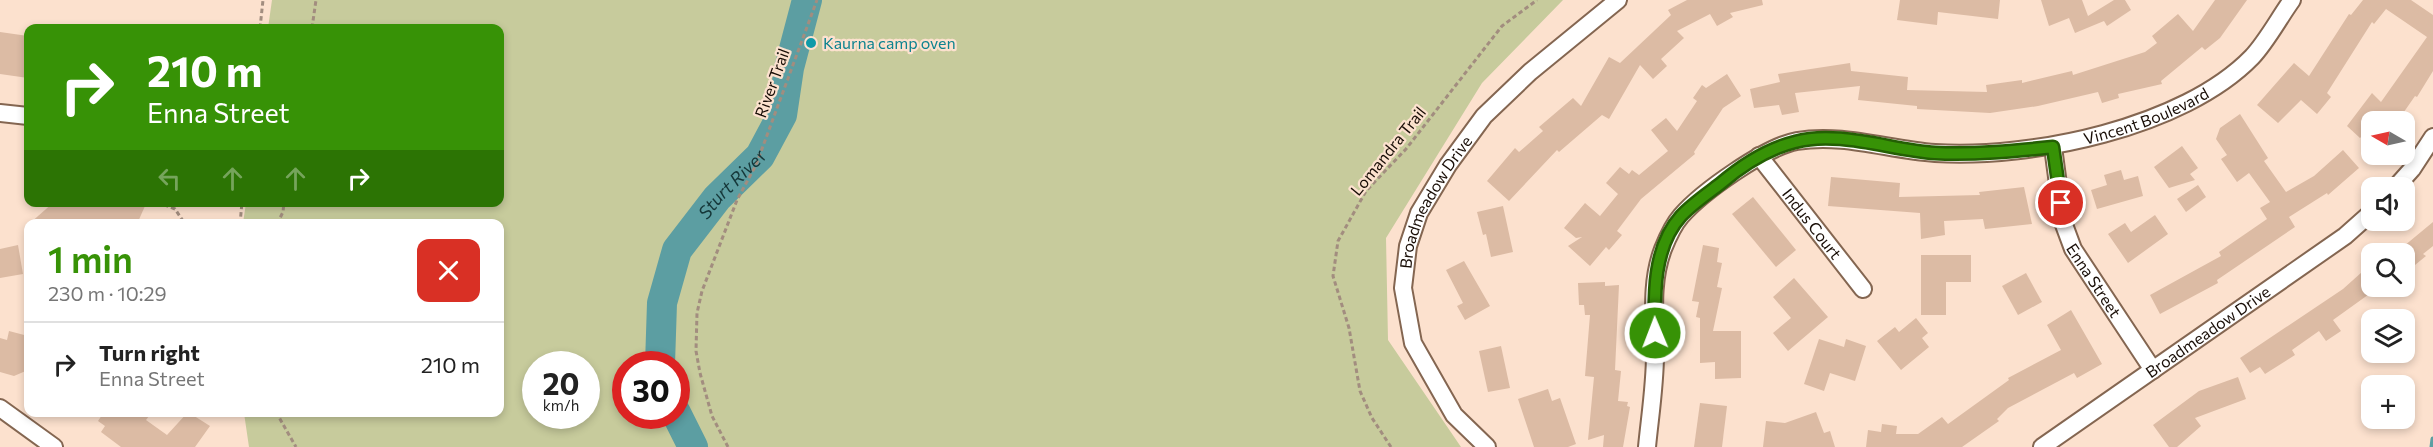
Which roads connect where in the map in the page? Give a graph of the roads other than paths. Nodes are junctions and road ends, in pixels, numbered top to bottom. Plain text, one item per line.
1 (1618, 0) edge
2 (2292, 0) edge
3 (0, 113) edge
4 (24, 116) edge
5 (2433, 137) edge
6 (2053, 147) junction
7 (1759, 156) junction
8 (2405, 177) edge
9 (2361, 222) edge
10 (1863, 289) dead end
11 (2153, 370) junction
12 (0, 408) edge
13 (54, 447) edge
14 (1487, 447) edge
15 (1647, 447) edge
16 (2042, 447) edge

1 - 14 street, Broadmeadow Drive
2 - 6 street, Vincent Boulevard
3 - 4 street
5 - 8 street
6 - 7 street, Vincent Boulevard
6 - 11 street, Enna Street
7 - 10 street, Indus Court
7 - 15 street, Vincent Boulevard
9 - 11 street, Broadmeadow Drive
11 - 16 street, Broadmeadow Drive
12 - 13 street

